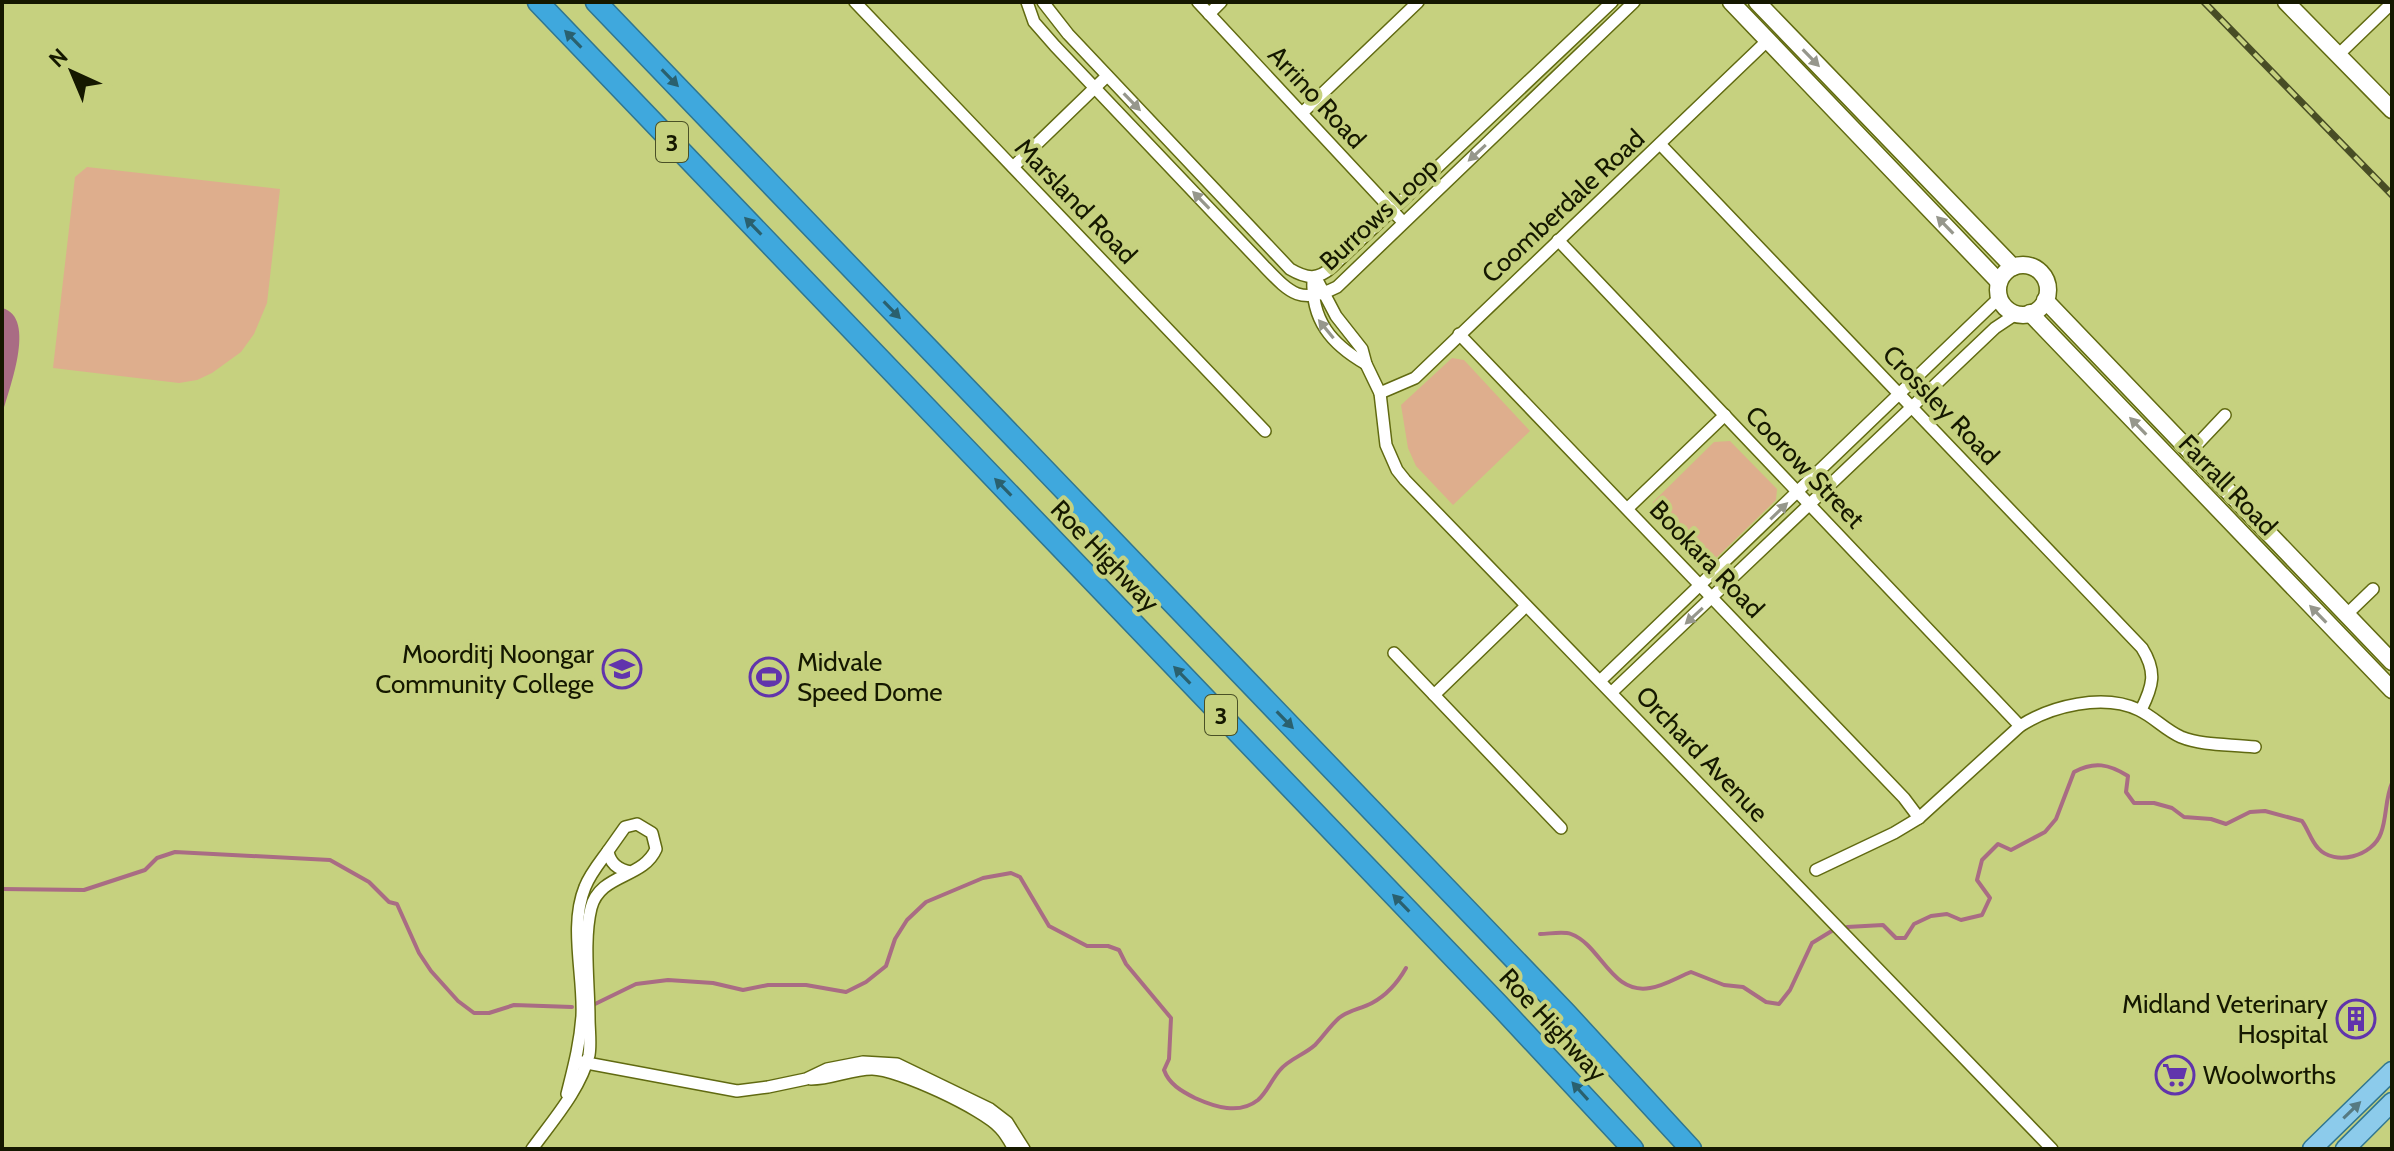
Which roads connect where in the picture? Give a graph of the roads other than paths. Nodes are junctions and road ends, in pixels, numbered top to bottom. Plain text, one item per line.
1 (538, 2) edge
2 (596, 2) edge
3 (855, 2) edge
4 (1027, 2) edge
5 (1043, 2) edge
6 (1198, 2) edge
7 (1221, 2) edge
8 (1418, 2) edge
9 (1612, 2) edge
10 (1634, 2) edge
11 (1731, 2) edge
12 (1757, 2) edge
13 (2286, 2) edge
14 (2392, 3) edge
15 (1209, 14) junction
16 (1580, 32) junction
17 (1068, 34) junction
18 (1768, 40) junction
19 (1590, 44) junction
20 (1055, 46) junction
21 (2337, 56) junction
22 (1534, 75) junction
23 (1107, 76) junction
24 (1546, 88) junction
25 (1095, 89) junction
26 (2392, 110) edge
27 (1302, 113) junction
28 (1489, 118) junction
29 (1150, 122) junction
30 (1500, 130) junction
31 (1138, 133) junction
32 (1660, 144) junction
33 (1444, 161) junction
34 (1191, 165) junction
35 (1013, 167) junction
36 (1455, 173) junction
37 (1178, 176) junction
38 (1392, 210) junction
39 (1235, 211) junction
40 (1403, 222) junction
41 (1223, 223) junction
42 (1558, 240) junction
43 (1276, 253) junction
44 (1263, 265) junction
45 (2013, 267) junction
46 (1314, 278) junction
47 (1999, 290) junction
48 (1325, 293) junction
49 (1312, 297) junction
50 (2045, 300) junction
51 (2023, 314) junction
52 (2069, 325) junction
53 (1459, 334) junction
54 (2055, 339) junction
55 (1954, 343) junction
56 (1967, 355) junction
57 (1366, 364) junction
58 (1380, 393) junction
59 (1900, 395) junction
60 (1912, 408) junction
61 (1725, 415) junction
62 (2225, 415) dead end
63 (1265, 431) dead end
64 (1851, 442) junction
65 (2190, 452) junction
66 (1863, 454) junction
67 (1799, 492) junction
68 (1811, 504) junction
69 (1628, 508) junction
70 (2256, 522) junction
71 (2243, 535) junction
72 (1751, 537) junction
73 (1763, 550) junction
74 (2303, 571) junction
75 (2290, 584) junction
76 (1701, 585) junction
77 (2373, 589) dead end
78 (1713, 598) junction
79 (1526, 606) junction
80 (2346, 615) junction
81 (2362, 631) junction
82 (2348, 645) junction
83 (1394, 653) dead end
84 (2392, 662) edge
85 (1601, 680) junction
86 (2392, 690) edge
87 (1612, 692) junction
88 (1434, 695) junction
89 (2141, 710) junction
90 (2020, 726) junction
91 (2255, 747) dead end
92 (1919, 818) junction
93 (1561, 828) dead end
94 (608, 851) junction
95 (1816, 870) dead end
96 (631, 872) junction
97 (582, 1058) junction
98 (2392, 1071) edge
99 (806, 1079) junction
100 (2392, 1102) edge
101 (532, 1149) edge
102 (1014, 1149) edge
103 (1024, 1149) edge
104 (1633, 1149) edge
105 (1691, 1149) edge
106 (2052, 1149) edge
107 (2312, 1149) edge
108 (2345, 1149) edge

104 -> 1 highway, Roe Highway / 3
2 -> 105 highway, Roe Highway / 3
3 - 35 street, Marsland Road
4 - 20 street, Burrows Loop
5 - 17 street, Burrows Loop
6 - 15 street, Arrino Road
7 - 15 street
8 - 27 street
9 - 16 street, Burrows Loop
10 - 19 street, Burrows Loop
11 - 18 main road
12 -> 45 main road
13 - 21 main road
14 - 21 street
15 - 27 street, Arrino Road
16 - 19 street
16 - 22 street, Burrows Loop
17 - 20 street
17 - 23 street, Burrows Loop
18 - 32 street, Coomberdale Road
47 -> 18 main road
19 - 24 street, Burrows Loop
20 - 25 street, Burrows Loop
21 - 26 main road
22 - 24 street
22 - 28 street, Burrows Loop
23 - 25 street
23 -> 29 street, Burrows Loop
24 - 30 street, Burrows Loop
25 - 31 street, Burrows Loop
25 - 35 street
27 - 38 street, Arrino Road
28 - 30 street
28 - 33 street, Burrows Loop
29 - 31 street
29 - 34 street, Burrows Loop
30 -> 36 street, Burrows Loop
31 - 37 street, Burrows Loop
32 - 42 street, Coomberdale Road
32 - 59 street, Crossley Road
33 - 36 street
33 - 38 street, Burrows Loop
34 - 37 street
34 - 39 street, Burrows Loop
35 - 63 street, Marsland Road
36 - 40 street, Burrows Loop
41 -> 37 street, Burrows Loop
38 - 40 street, Arrino Road
38 - 46 street, Burrows Loop
39 - 41 street
39 - 43 street, Burrows Loop
40 - 48 street, Burrows Loop
41 - 44 street, Burrows Loop
42 - 53 street, Coomberdale Road
42 - 61 street, Coorow Street
43 - 44 street
43 - 46 street, Burrows Loop
44 - 49 street, Burrows Loop
45 - 47 main road
45 - 50 main road
46 - 48 street, Orchard Avenue
46 - 49 street, Orchard Avenue
47 - 51 main road
47 - 55 street
48 - 49 street, Burrows Loop
48 - 57 street, Orchard Avenue
57 -> 49 street, Orchard Avenue
50 - 51 main road
50 - 52 main road, Farrall Road
51 - 54 main road, Farrall Road
51 - 56 street
52 - 54 main road
52 - 65 main road, Farrall Road
53 - 58 street, Coomberdale Road
53 - 69 street, Bookara Road
71 -> 54 main road, Farrall Road
55 - 56 street
55 - 59 street
56 - 60 street
57 - 58 street, Orchard Avenue
58 - 79 street, Orchard Avenue
59 - 60 street, Crossley Road
59 - 64 street
60 - 66 street
60 - 89 street, Crossley Road
61 - 67 street, Coorow Street
61 - 69 street
62 - 65 street
64 - 66 street
64 - 67 street
65 - 70 main road, Farrall Road
66 - 68 street
67 - 68 street, Coorow Street
72 -> 67 street
68 - 73 street
68 - 90 street, Coorow Street
69 - 76 street, Bookara Road
70 - 71 main road
70 - 74 main road, Farrall Road
71 - 75 main road, Farrall Road
72 - 73 street
72 - 76 street
73 - 78 street
74 - 75 main road
74 - 80 main road, Farrall Road
82 -> 75 main road, Farrall Road
76 - 78 street, Bookara Road
76 - 85 street
77 - 80 street
78 -> 87 street
78 - 92 street, Bookara Road
79 - 85 street, Orchard Avenue
79 - 88 street
80 - 81 main road, Farrall Road
81 - 82 main road
81 - 84 main road, Farrall Road
82 - 86 main road, Farrall Road
83 - 88 street
85 - 87 street, Orchard Avenue
87 - 106 street, Orchard Avenue
88 - 93 street
89 - 90 street
89 - 91 street
90 - 92 street
92 - 95 street
94 - 96 street
94 - 96 street
94 - 97 street
96 - 97 street
97 - 99 street
97 - 101 street
107 -> 98 main road
99 - 102 street
99 - 103 street
100 - 108 main road

